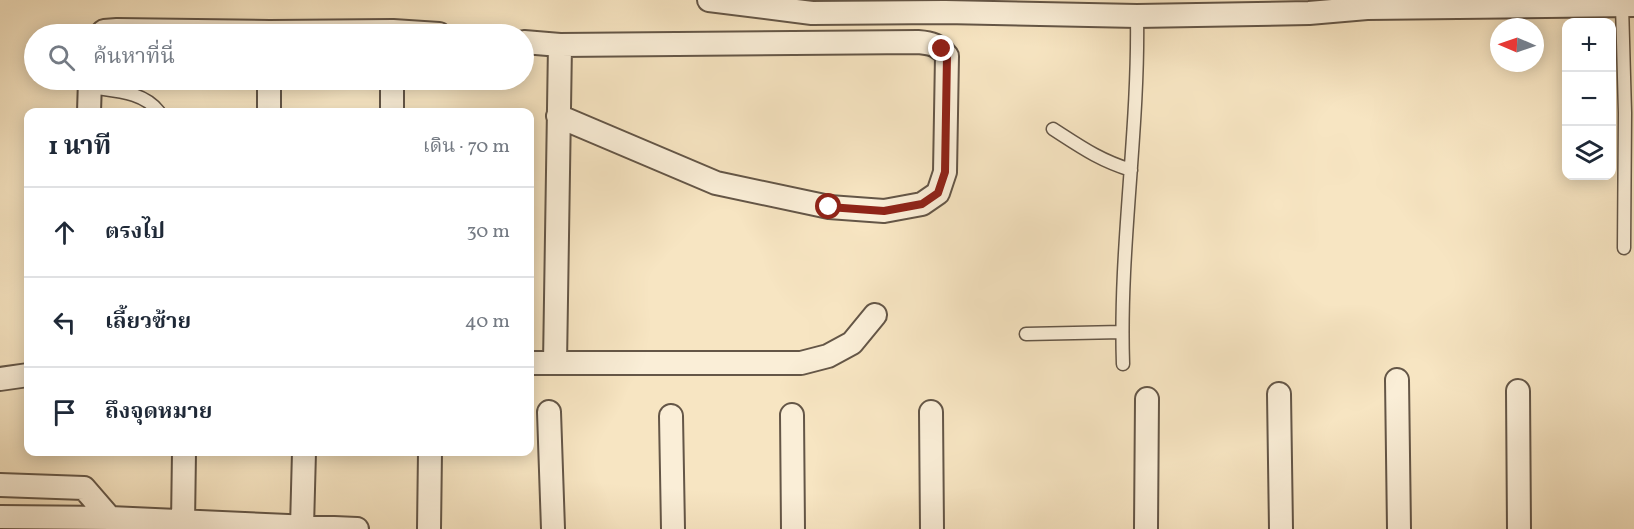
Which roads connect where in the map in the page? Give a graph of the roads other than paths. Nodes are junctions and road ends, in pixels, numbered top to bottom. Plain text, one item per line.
1 (709, 0) edge
2 (1367, 4) edge
3 (1628, 5) edge
4 (1137, 16) junction
5 (534, 43) edge
6 (560, 45) junction
7 (90, 90) edge
8 (115, 90) edge
9 (269, 90) edge
10 (392, 90) edge
11 (89, 108) edge
12 (156, 108) edge
13 (269, 108) edge
14 (392, 108) edge
15 (558, 116) junction
16 (1053, 129) dead end
17 (1131, 170) junction
18 (1624, 248) dead end
19 (875, 315) dead end
20 (1122, 332) junction
21 (1026, 334) dead end
22 (534, 363) edge
23 (555, 363) junction
24 (1123, 364) dead end
25 (24, 376) edge
26 (0, 379) edge
27 (1397, 380) dead end
28 (1518, 391) dead end
29 (1278, 393) dead end
30 (1146, 399) dead end
31 (549, 412) dead end
32 (931, 412) dead end
33 (792, 415) dead end
34 (671, 416) dead end
35 (184, 456) edge
36 (304, 456) edge
37 (430, 456) edge
38 (0, 485) edge
39 (0, 517) edge
40 (110, 518) junction
41 (183, 523) junction
42 (302, 527) junction
43 (357, 529) edge
44 (429, 529) edge
45 (553, 529) edge
46 (673, 529) edge
47 (793, 529) edge
48 (932, 529) edge
49 (1146, 529) edge
50 (1281, 529) edge
51 (1399, 529) edge
52 (1520, 529) edge

1 - 4 street
2 - 3 street
2 - 4 street
3 - 18 lane
4 - 17 lane
5 - 6 street
6 - 15 street
6 - 15 street
7 - 11 street
8 - 12 lane
9 - 13 street
10 - 14 street
15 - 23 street
16 - 17 lane
17 - 20 lane
19 - 23 street
20 - 21 lane
20 - 24 lane
22 - 23 street
25 - 26 street
27 - 51 street
28 - 52 street
29 - 50 street
30 - 49 street
31 - 45 street
32 - 48 street
33 - 47 street
34 - 46 street
35 - 41 street
36 - 42 street
37 - 44 street
38 - 40 street
39 - 40 street
40 - 41 street
41 - 42 street
42 - 43 street

